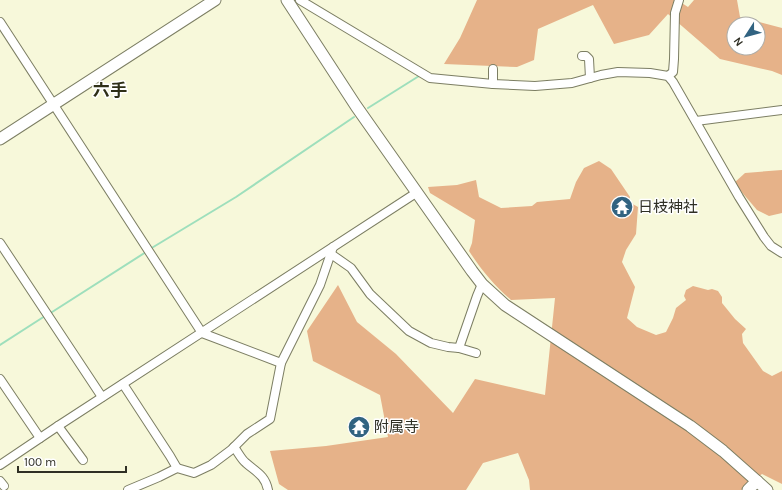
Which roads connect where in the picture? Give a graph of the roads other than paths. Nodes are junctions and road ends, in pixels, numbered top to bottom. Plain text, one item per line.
1 (216, 0) edge
2 (287, 0) edge
3 (300, 0) edge
4 (679, 0) edge
5 (0, 22) edge
6 (582, 56) dead end
7 (493, 69) dead end
8 (668, 76) junction
9 (590, 78) junction
10 (493, 84) junction
11 (53, 105) junction
12 (782, 110) edge
13 (696, 121) junction
14 (0, 139) edge
15 (416, 193) junction
16 (0, 243) edge
17 (332, 251) junction
18 (782, 253) edge
19 (482, 284) junction
20 (202, 333) junction
21 (459, 348) junction
22 (476, 353) dead end
23 (281, 363) junction
24 (0, 378) edge
25 (123, 384) junction
26 (102, 397) junction
27 (58, 426) junction
28 (40, 438) junction
29 (234, 447) junction
30 (84, 460) dead end
31 (0, 465) edge
32 (176, 468) junction
33 (762, 487) edge
34 (128, 490) edge
35 (268, 490) edge
36 (748, 490) edge

1 - 11 street
2 - 15 street
3 - 10 street
4 - 8 street
5 - 11 street
6 - 9 street
7 - 10 street
8 - 9 street
8 - 13 street
9 - 10 street
11 - 14 street
11 - 20 street
12 - 13 street
13 - 18 street
15 - 17 street
15 - 19 street
16 - 26 street
17 - 20 street
17 - 21 street
17 - 23 street
19 - 21 street
19 - 33 street
20 - 23 street
20 - 25 street
21 - 22 street
23 - 29 street
24 - 28 street
25 - 26 street
25 - 32 street
26 - 27 street
27 - 28 street
27 - 30 street
28 - 31 street
29 - 32 street
29 - 35 street
32 - 34 street
33 - 36 street

